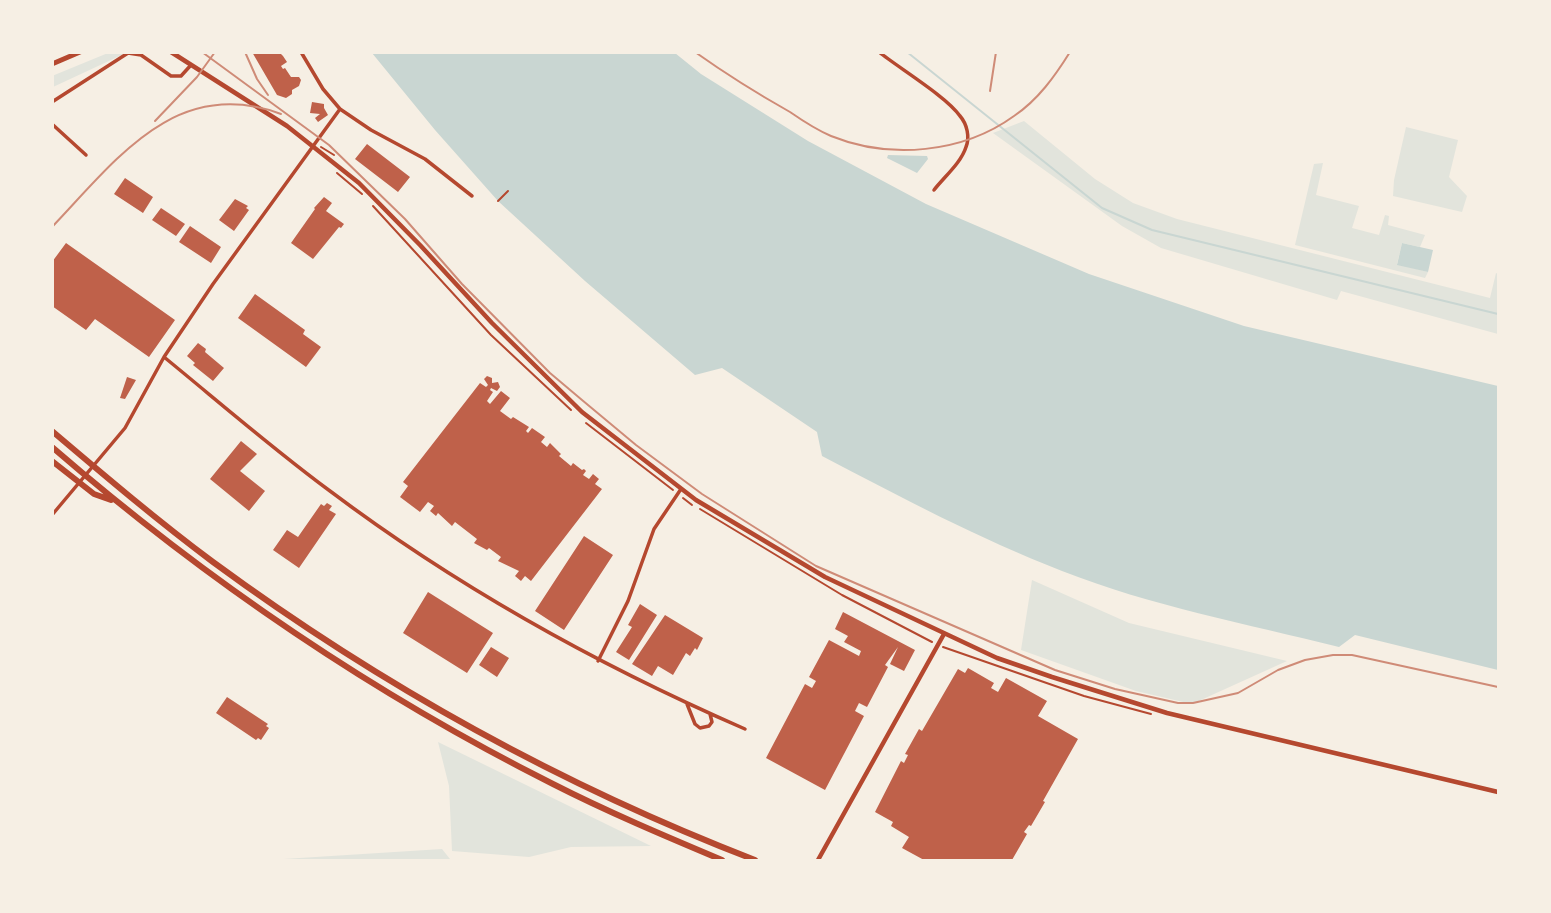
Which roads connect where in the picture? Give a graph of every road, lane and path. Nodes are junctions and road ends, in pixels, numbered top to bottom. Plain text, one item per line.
1 (80, 52) edge
2 (171, 52) edge
3 (301, 52) edge
4 (879, 52) edge
5 (52, 64) edge
6 (191, 65) junction
7 (52, 102) edge
8 (340, 109) junction
9 (52, 124) edge
10 (313, 146) junction
11 (86, 155) dead end
12 (341, 162) dead end
13 (337, 173) dead end
14 (934, 190) dead end
15 (508, 191) dead end
16 (472, 196) dead end
17 (498, 201) dead end
18 (164, 357) junction
19 (52, 431) edge
20 (52, 447) edge
21 (52, 461) edge
22 (679, 491) junction
23 (116, 502) junction
24 (52, 515) edge
25 (944, 634) junction
26 (938, 645) junction
27 (598, 661) junction
28 (687, 704) junction
29 (710, 714) junction
30 (745, 729) dead end
31 (1499, 792) edge
32 (722, 860) edge
33 (755, 860) edge
34 (818, 860) edge

1 - 5 main road
2 - 6 street
3 - 8 street
4 - 14 street
6 - 7 street
6 - 10 street
8 - 10 street
8 - 16 street
9 - 11 street
10 - 12 path
10 - 18 street
10 - 22 street
13 - 22 path
15 - 17 path
18 - 24 street
18 - 27 street
19 - 33 highway
20 - 23 highway
21 - 23 highway
22 - 25 street
22 - 26 path
22 - 27 street
23 - 32 highway
25 - 26 street
25 - 31 street
26 - 34 street
27 - 28 street
28 - 29 street
28 - 29 street
29 - 30 street

